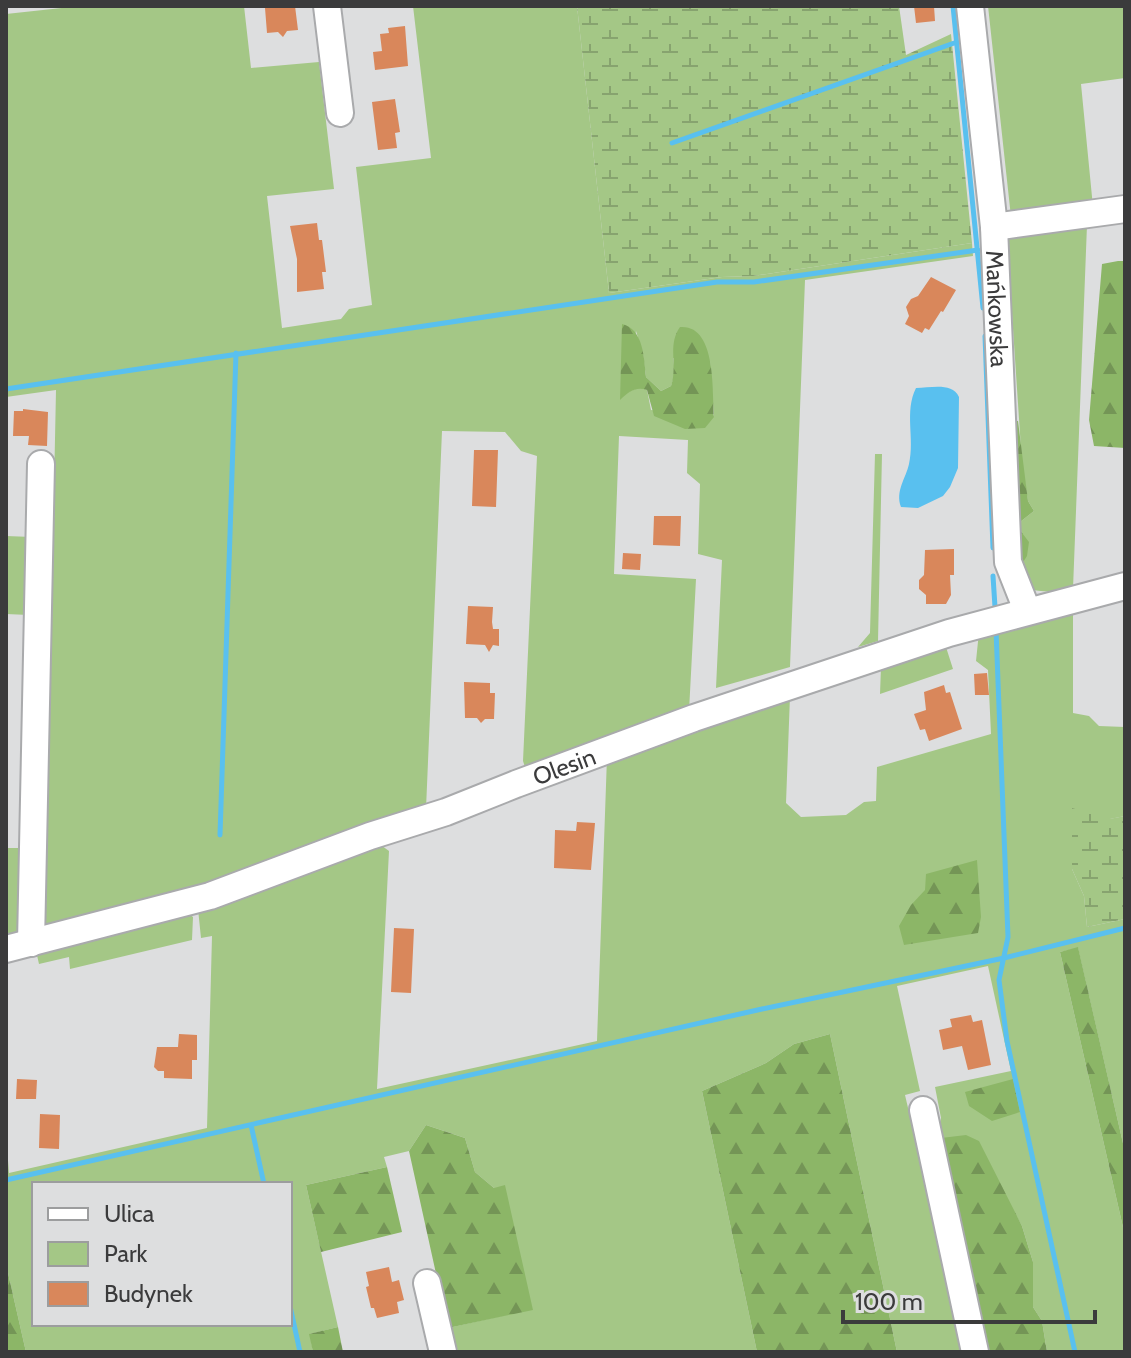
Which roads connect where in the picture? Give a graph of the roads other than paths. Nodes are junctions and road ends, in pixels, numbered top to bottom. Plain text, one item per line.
1 (327, 6) edge
2 (970, 6) edge
3 (340, 113) dead end
4 (1125, 209) edge
5 (994, 227) junction
6 (41, 464) dead end
7 (1125, 586) edge
8 (1027, 610) junction
9 (18, 946) edge
10 (923, 1110) dead end
11 (427, 1283) dead end
12 (443, 1352) edge
13 (975, 1352) edge

1 - 3 street
2 - 5 street, Mańkowska
4 - 5 street
5 - 8 street, Mańkowska
6 - 9 street
7 - 8 street, Olesin
8 - 9 street, Olesin
10 - 13 street
11 - 12 street

